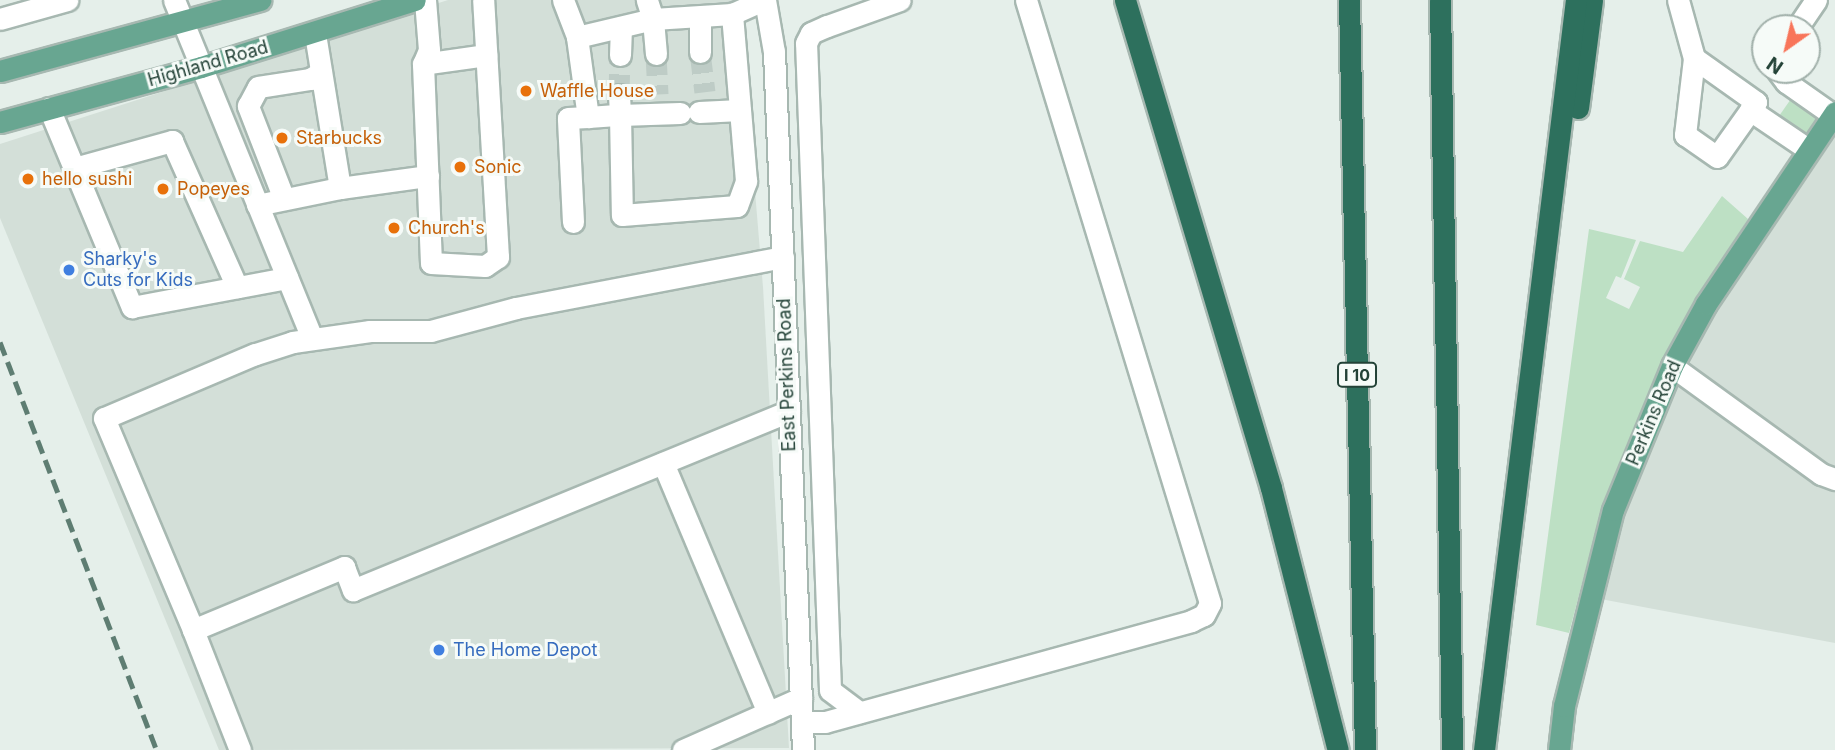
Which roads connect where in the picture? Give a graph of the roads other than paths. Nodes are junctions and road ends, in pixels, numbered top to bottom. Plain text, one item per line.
1 (174, 0) edge
2 (260, 0) edge
3 (415, 0) edge
4 (425, 0) edge
5 (483, 0) edge
6 (563, 0) edge
7 (764, 0) edge
8 (900, 0) edge
9 (1026, 0) edge
10 (1125, 0) edge
11 (1349, 0) edge
12 (1440, 0) edge
13 (1576, 0) edge
14 (1592, 0) edge
15 (1678, 0) edge
16 (53, 2) edge
17 (650, 10) edge
18 (732, 14) junction
19 (699, 17) junction
20 (0, 19) edge
21 (183, 22) junction
22 (621, 27) junction
23 (316, 33) junction
24 (577, 37) junction
25 (700, 52) tunnel mouth
26 (656, 54) tunnel mouth
27 (486, 55) junction
28 (620, 55) tunnel mouth
29 (1694, 58) junction
30 (423, 64) junction
31 (201, 68) junction
32 (0, 71) edge
33 (321, 72) junction
34 (1789, 84) edge
35 (619, 105) junction
36 (49, 108) junction
37 (740, 110) junction
38 (1750, 110) junction
39 (1834, 114) edge
40 (587, 117) junction
41 (0, 122) edge
42 (1809, 150) junction
43 (74, 168) junction
44 (428, 176) junction
45 (340, 188) junction
46 (284, 199) junction
47 (257, 205) junction
48 (573, 222) dead end
49 (782, 257) junction
50 (287, 278) junction
51 (237, 287) junction
52 (1543, 288) junction
53 (312, 338) junction
54 (1672, 366) junction
55 (789, 411) junction
56 (663, 463) junction
57 (1835, 479) edge
58 (193, 630) junction
59 (801, 698) junction
60 (859, 712) junction
61 (768, 713) junction
62 (802, 722) junction
63 (240, 750) edge
64 (683, 750) edge
65 (803, 750) edge
66 (1338, 750) edge
67 (1366, 750) edge
68 (1452, 750) edge
69 (1484, 750) edge
70 (1559, 750) edge

1 - 21 street
2 - 21 main road
3 - 23 main road, Highland Road
4 - 30 street
5 - 27 street
6 - 24 street
7 - 18 street
7 - 49 street, East Perkins Road
8 - 60 street
9 - 60 street
10 - 66 highway
11 - 67 highway, I 10
12 - 68 highway
13 - 52 highway
14 - 52 highway
15 - 29 street
16 - 20 street
17 - 19 street
17 - 22 street
17 - 26 street
18 - 19 street
18 - 37 street
19 - 25 street
21 - 31 street
21 - 32 main road
22 - 24 street
22 - 28 street
23 - 31 main road, Highland Road
23 - 33 street
24 - 40 street
27 - 30 street
27 - 44 street
29 - 38 street
29 - 38 street
30 - 44 street
31 - 36 main road, Highland Road
31 - 47 street
33 - 45 street
33 - 46 street
34 - 39 street
35 - 37 street
35 - 37 street
35 - 40 street
36 - 41 main road, Highland Road
36 - 43 street
38 - 42 street
39 - 42 main road, Perkins Road
40 - 48 street
42 - 54 main road, Perkins Road
43 - 51 street
43 - 51 street
44 - 45 street
45 - 46 street
46 - 47 street
47 - 50 street
49 - 53 street
49 - 55 street, East Perkins Road
50 - 51 street
50 - 53 street
52 - 69 highway
53 - 58 street
54 - 57 street
54 - 70 main road, Perkins Road
55 - 56 street
55 - 59 street, East Perkins Road
56 - 58 street
56 - 61 street
58 - 63 street
59 - 61 street
59 - 62 street, East Perkins Road
60 - 62 street
61 - 64 street
62 - 65 street, East Perkins Road

